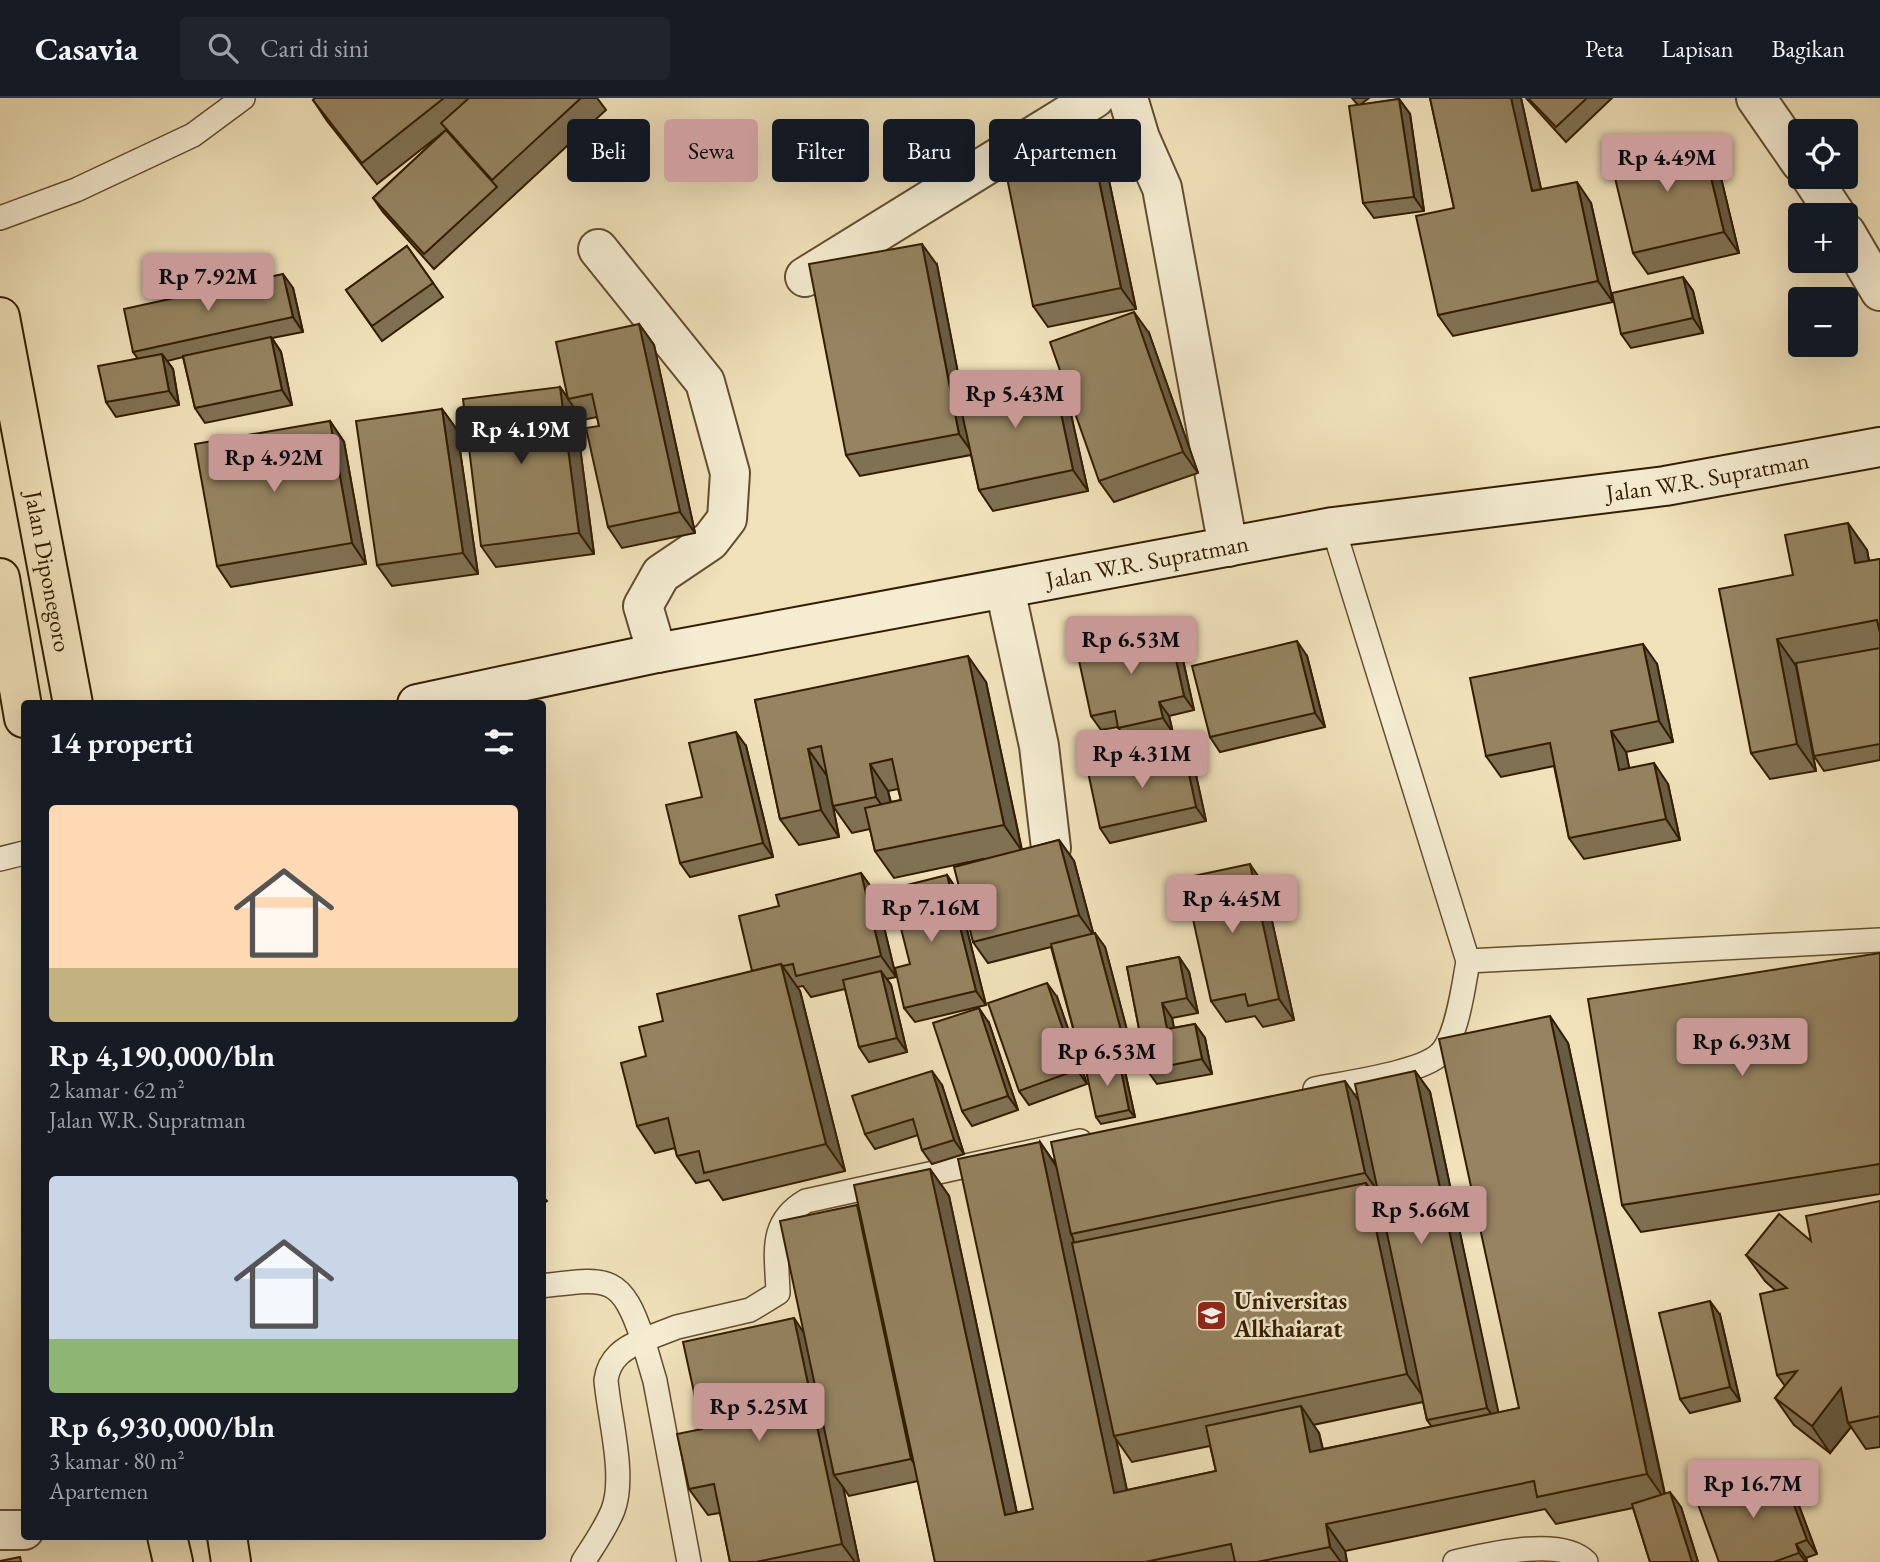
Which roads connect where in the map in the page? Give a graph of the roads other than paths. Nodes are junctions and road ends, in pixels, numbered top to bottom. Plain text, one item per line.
1 (243, 98) edge
2 (1095, 98) edge
3 (1128, 98) edge
4 (1756, 98) edge
5 (1788, 144) edge
6 (0, 218) edge
7 (598, 249) dead end
8 (1858, 253) edge
9 (805, 277) dead end
10 (1880, 291) edge
11 (0, 317) edge
12 (1880, 447) edge
13 (1333, 527) junction
14 (1228, 547) junction
15 (0, 578) edge
16 (1005, 589) junction
17 (657, 653) junction
18 (21, 700) edge
19 (71, 700) edge
20 (436, 700) edge
21 (1051, 848) edge
22 (21, 854) edge
23 (0, 859) edge
24 (1880, 940) edge
25 (1468, 961) junction
26 (1287, 1095) edge
27 (1100, 1136) edge
28 (546, 1286) edge
29 (643, 1340) junction
30 (0, 1530) edge
31 (21, 1530) edge
32 (168, 1540) edge
33 (228, 1540) edge
34 (173, 1562) edge
35 (231, 1562) edge
36 (583, 1562) edge
37 (689, 1562) edge
38 (1455, 1562) edge
39 (1586, 1562) edge

1 - 6 lane
2 - 9 street
3 - 14 street
4 - 5 street
7 - 17 street
8 - 10 street
11 - 19 highway, Jalan Diponegoro
12 - 13 street, Jalan W.R. Supratman
13 - 14 street, Jalan W.R. Supratman
13 - 25 lane
14 - 16 street, Jalan W.R. Supratman
15 - 18 highway, Jalan Diponegoro
16 - 17 street, Jalan W.R. Supratman
16 - 21 street
17 - 20 street, Jalan W.R. Supratman
22 - 23 lane
24 - 25 lane
25 - 26 lane
27 - 29 lane
28 - 29 lane
29 - 36 lane
29 - 37 lane
30 - 31 street
32 - 34 highway
33 - 35 highway
38 - 39 lane

